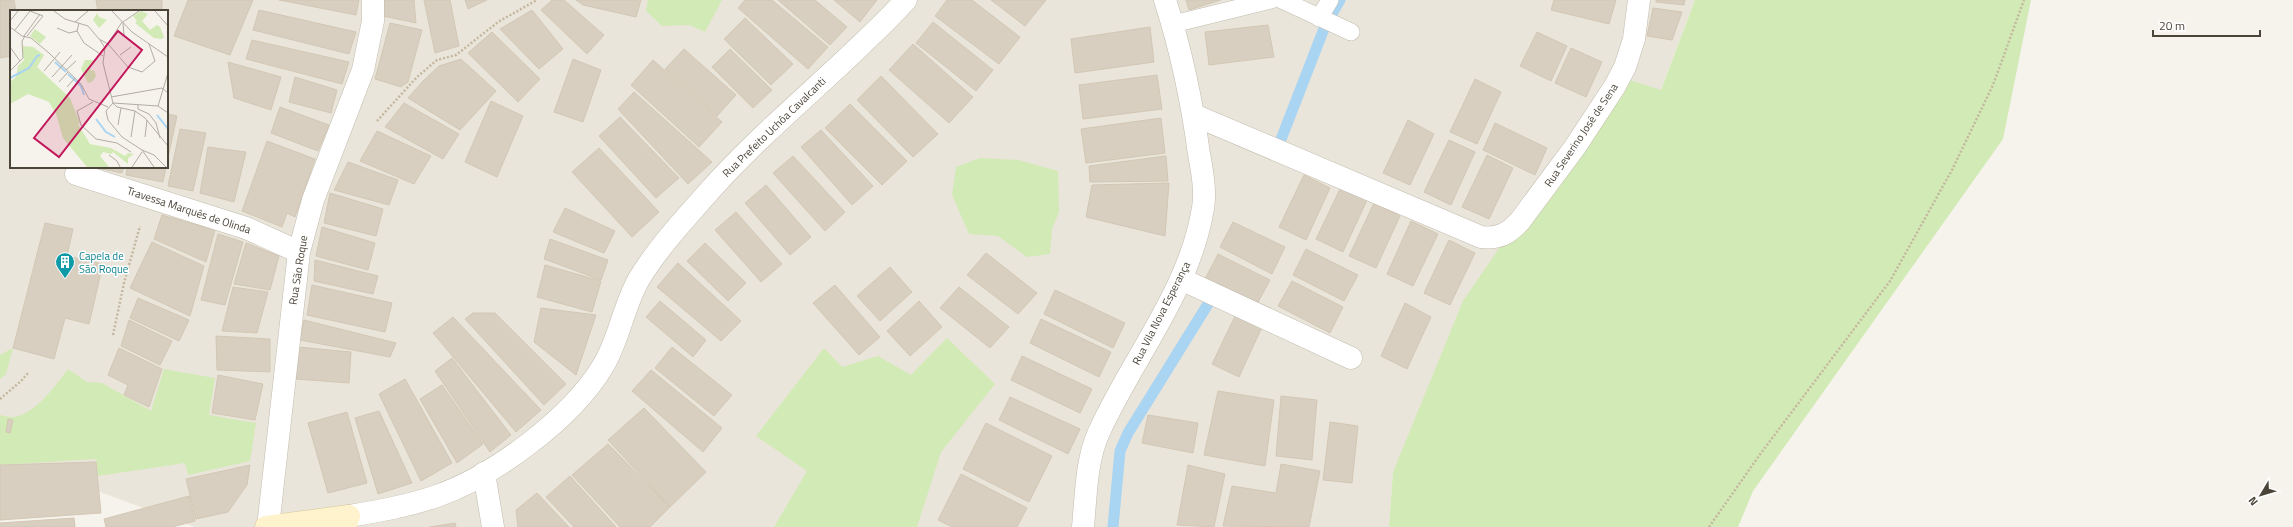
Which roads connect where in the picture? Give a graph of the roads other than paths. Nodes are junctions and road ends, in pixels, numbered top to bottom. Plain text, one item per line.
1 (373, 0) edge
2 (906, 0) edge
3 (1165, 0) edge
4 (1271, 0) edge
5 (1282, 0) edge
6 (1330, 0) edge
7 (1639, 0) edge
8 (1319, 18) junction
9 (1173, 24) junction
10 (1351, 32) dead end
11 (1194, 115) junction
12 (76, 174) dead end
13 (299, 252) junction
14 (1181, 279) junction
15 (1351, 358) dead end
16 (484, 473) junction
17 (347, 522) edge
18 (267, 527) edge
19 (493, 527) edge
20 (1084, 527) edge

1 - 13 street, Rua São Roque
2 - 16 street, Rua Prefeito Uchôa Cavalcanti
3 - 9 street, Rua Vila Nova Esperança
4 - 9 lane
5 - 8 lane
6 - 8 lane
7 - 11 street, Rua Severino José de Sena
8 - 10 lane
9 - 11 street, Rua Vila Nova Esperança
11 - 14 street, Rua Vila Nova Esperança
12 - 13 street, Travessa Marquês de Olinda
13 - 18 street, Rua São Roque
14 - 15 street
14 - 20 street, Rua Vila Nova Esperança
16 - 17 street, Rua Prefeito Uchôa Cavalcanti
16 - 19 street
17 - 18 main road, Rua Prefeito Uchôa Cavalcanti

